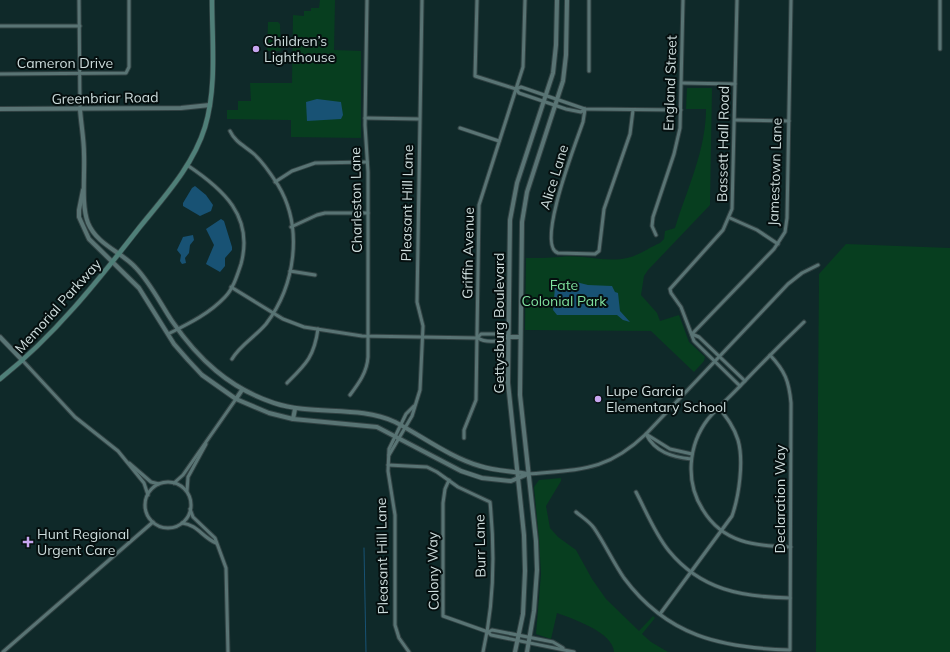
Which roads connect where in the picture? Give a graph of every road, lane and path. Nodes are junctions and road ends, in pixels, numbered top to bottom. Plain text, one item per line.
1 (79, 0) edge
2 (130, 0) edge
3 (212, 0) edge
4 (367, 0) edge
5 (422, 0) edge
6 (477, 0) edge
7 (525, 0) edge
8 (557, 0) edge
9 (567, 0) edge
10 (589, 0) edge
11 (683, 0) edge
12 (737, 0) edge
13 (791, 0) edge
14 (940, 0) edge
15 (0, 26) edge
16 (80, 26) junction
17 (940, 49) dead end
18 (588, 71) dead end
19 (0, 74) edge
20 (81, 74) junction
21 (682, 83) junction
22 (735, 84) junction
23 (516, 89) junction
24 (547, 96) junction
25 (557, 100) junction
26 (545, 102) junction
27 (210, 105) junction
28 (555, 105) junction
29 (0, 109) edge
30 (80, 109) junction
31 (585, 109) junction
32 (633, 110) junction
33 (681, 110) junction
34 (366, 118) junction
35 (420, 118) junction
36 (734, 120) junction
37 (789, 121) junction
38 (460, 128) dead end
39 (230, 131) dead end
40 (499, 141) junction
41 (367, 162) junction
42 (187, 165) junction
43 (275, 182) junction
44 (85, 185) junction
45 (368, 212) junction
46 (730, 218) junction
47 (291, 227) junction
48 (656, 235) dead end
49 (778, 244) junction
50 (119, 253) junction
51 (112, 262) junction
52 (818, 265) dead end
53 (290, 271) junction
54 (316, 275) dead end
55 (232, 287) junction
56 (273, 313) junction
57 (804, 322) dead end
58 (178, 329) junction
59 (318, 329) junction
60 (168, 334) junction
61 (692, 334) junction
62 (368, 336) junction
63 (0, 337) edge
64 (423, 337) junction
65 (508, 337) junction
66 (520, 337) junction
67 (478, 338) junction
68 (770, 354) junction
69 (719, 357) junction
70 (232, 359) dead end
71 (23, 362) junction
72 (715, 362) junction
73 (0, 379) edge
74 (744, 381) junction
75 (287, 383) dead end
76 (740, 386) junction
77 (242, 390) junction
78 (350, 395) dead end
79 (236, 399) junction
80 (415, 405) junction
81 (719, 408) junction
82 (295, 409) junction
83 (293, 419) junction
84 (400, 424) junction
85 (406, 428) junction
86 (395, 434) junction
87 (646, 434) junction
88 (401, 438) junction
89 (464, 438) dead end
90 (208, 439) junction
91 (692, 454) junction
92 (389, 455) junction
93 (691, 459) junction
94 (127, 462) junction
95 (388, 465) junction
96 (517, 472) junction
97 (528, 474) junction
98 (518, 478) junction
99 (449, 480) junction
100 (174, 483) junction
101 (159, 484) junction
102 (187, 492) junction
103 (636, 492) dead end
104 (148, 495) junction
105 (190, 509) junction
106 (576, 512) dead end
107 (153, 522) junction
108 (182, 523) junction
109 (722, 530) junction
110 (216, 543) junction
111 (791, 547) junction
112 (692, 573) junction
113 (790, 598) junction
114 (660, 614) junction
115 (488, 632) junction
116 (519, 635) junction
117 (530, 638) junction
118 (518, 642) junction
119 (528, 644) junction
120 (563, 649) junction
121 (3, 652) edge
122 (228, 652) edge
123 (409, 652) edge
124 (484, 652) edge
125 (515, 652) edge
126 (527, 652) edge
127 (574, 652) edge

1 - 16 street
2 - 20 street, Cameron Drive
3 - 27 main road, Memorial Parkway
4 - 34 street, Charleston Lane
5 - 35 street, Pleasant Hill Lane
6 - 23 street
7 - 23 street, Griffin Avenue
8 - 24 street, Gettysburg Boulevard
9 - 25 street, Gettysburg Boulevard
10 - 18 street
11 - 21 street, England Street
12 - 22 street, Bassett Hall Road
13 - 37 street, Jamestown Lane
14 - 17 street
15 - 16 street
16 - 20 street
19 - 20 street, Cameron Drive
20 - 30 street
21 - 22 street
21 - 33 street, England Street
22 - 36 street, Bassett Hall Road
23 - 24 street
23 - 26 street
23 - 40 street, Griffin Avenue
24 - 25 street
24 - 26 street, Gettysburg Boulevard
25 - 28 street, Gettysburg Boulevard
25 - 31 street
26 - 28 street
26 - 65 street, Gettysburg Boulevard
27 - 30 street, Greenbriar Road
27 - 42 main road, Memorial Parkway
28 - 31 street
28 - 66 street, Gettysburg Boulevard
29 - 30 street, Greenbriar Road
30 - 44 street
31 - 32 street
31 - 32 street, Alice Lane
32 - 33 street
33 - 48 street, England Street
34 - 35 street
34 - 41 street, Charleston Lane
35 - 64 street, Pleasant Hill Lane
36 - 37 street
36 - 46 street, Bassett Hall Road
37 - 49 street, Jamestown Lane
38 - 40 street
39 - 43 street
40 - 67 street, Griffin Avenue
41 - 43 street
41 - 45 street, Charleston Lane
42 - 50 main road, Memorial Parkway
42 - 55 street
43 - 47 street
44 - 50 street
44 - 51 street
45 - 47 street
45 - 62 street, Charleston Lane
46 - 49 street
46 - 61 street, Bassett Hall Road
47 - 53 street
49 - 61 street, Jamestown Lane
50 - 51 main road, Memorial Parkway
50 - 58 street
51 - 60 street
51 - 71 main road, Memorial Parkway
52 - 69 street
53 - 54 street
53 - 56 street
55 - 56 street
55 - 58 street
56 - 59 street
56 - 70 street
57 - 68 street
58 - 60 street
58 - 77 street
59 - 62 street
59 - 75 street
60 - 79 street
61 - 69 street
61 - 72 street
62 - 64 street
62 - 78 street, Charleston Lane
63 - 71 street
64 - 67 street
64 - 80 street, Pleasant Hill Lane
65 - 66 street
65 - 67 street
65 - 67 street
65 - 96 street, Gettysburg Boulevard
66 - 97 street, Gettysburg Boulevard
67 - 89 street, Griffin Avenue
68 - 74 street
68 - 111 street, Declaration Way
69 - 72 street
69 - 74 street
71 - 73 main road, Memorial Parkway
71 - 94 street
72 - 76 street
72 - 87 street
74 - 76 street
76 - 81 street
77 - 79 street
77 - 82 street
79 - 83 street
79 - 90 street
80 - 84 street, Pleasant Hill Lane
80 - 85 street, Pleasant Hill Lane
81 - 91 street
81 - 109 street
82 - 83 street
82 - 84 street
83 - 86 street
84 - 85 street
84 - 86 street, Pleasant Hill Lane
85 - 88 street, Pleasant Hill Lane
85 - 96 street
86 - 88 street
86 - 92 street, Pleasant Hill Lane
87 - 91 street
87 - 93 street
87 - 97 street
88 - 92 street, Pleasant Hill Lane
88 - 98 street
90 - 100 street
90 - 102 street
91 - 93 street
92 - 95 street, Pleasant Hill Lane
93 - 109 street
94 - 101 street
94 - 104 street
95 - 99 street, Burr Lane
95 - 123 street, Pleasant Hill Lane
96 - 97 street
96 - 98 street, Gettysburg Boulevard
97 - 98 street
97 - 117 street, Gettysburg Boulevard
98 - 116 street, Gettysburg Boulevard
99 - 115 street, Burr Lane
99 - 115 street, Colony Way
100 - 101 street
100 - 102 street
101 - 104 street
102 - 105 street
103 - 112 street
104 - 107 street
105 - 108 street
105 - 110 street
106 - 114 street
107 - 108 street
107 - 121 street
108 - 110 street
109 - 111 street
109 - 112 street
110 - 122 street
111 - 113 street, Declaration Way
112 - 113 street
112 - 114 street
113 - 114 street, Declaration Way
115 - 116 street, Colony Way
115 - 118 street, Colony Way
115 - 124 street, Burr Lane
116 - 117 street, Colony Way
116 - 118 street, Gettysburg Boulevard
117 - 119 street, Gettysburg Boulevard
117 - 120 street, Colony Way
118 - 119 street, Colony Way
118 - 125 street, Gettysburg Boulevard
119 - 120 street, Colony Way
119 - 126 street, Gettysburg Boulevard
120 - 127 street, Colony Way

